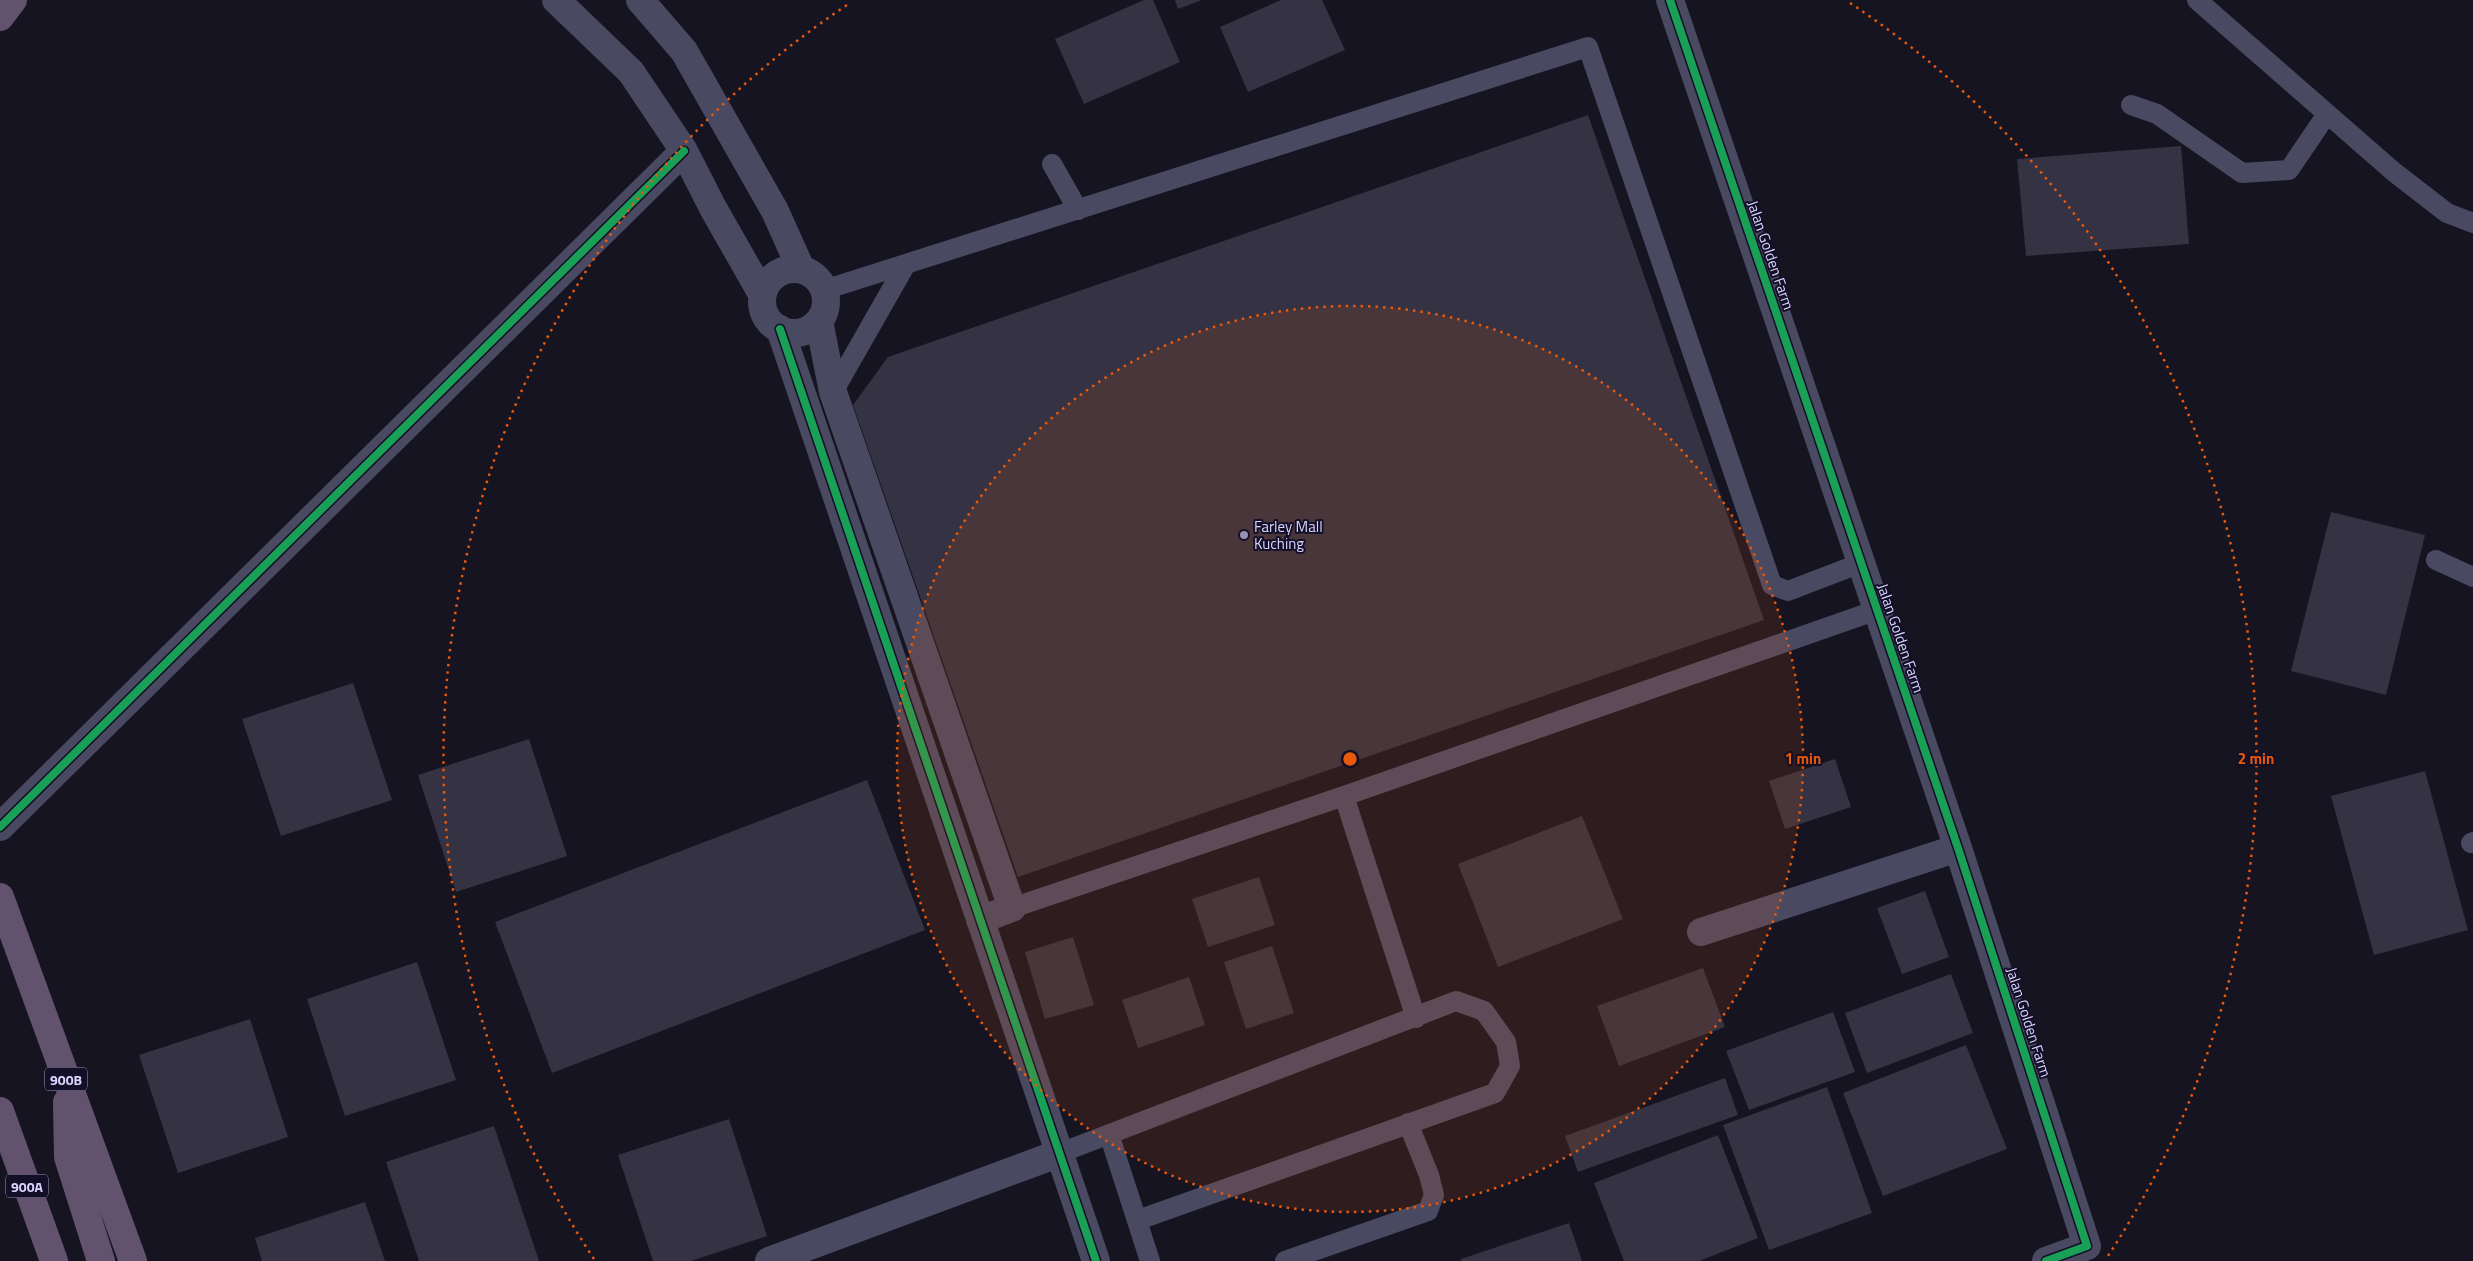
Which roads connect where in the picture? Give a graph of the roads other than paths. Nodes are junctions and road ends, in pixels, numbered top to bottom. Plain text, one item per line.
1 (4, 0) edge
2 (13, 0) edge
3 (556, 0) edge
4 (640, 0) edge
5 (1670, 0) edge
6 (2197, 0) edge
7 (0, 3) edge
8 (0, 17) edge
9 (2131, 105) dead end
10 (2328, 114) junction
11 (684, 151) junction
12 (1052, 164) dead end
13 (1078, 210) junction
14 (2473, 223) edge
15 (906, 264) junction
16 (801, 269) junction
17 (824, 290) junction
18 (762, 294) junction
19 (819, 321) junction
20 (780, 329) junction
21 (833, 392) junction
22 (2436, 560) dead end
23 (1861, 563) junction
24 (2473, 577) edge
25 (1877, 610) junction
26 (1344, 796) junction
27 (0, 827) edge
28 (1958, 848) junction
29 (0, 897) edge
30 (1012, 908) junction
31 (980, 920) junction
32 (1701, 932) dead end
33 (1416, 1018) junction
34 (66, 1078) junction
35 (0, 1111) edge
36 (1408, 1123) junction
37 (1109, 1134) junction
38 (1060, 1153) junction
39 (1138, 1220) junction
40 (54, 1261) edge
41 (101, 1261) edge
42 (132, 1261) edge
43 (769, 1261) edge
44 (1096, 1261) edge
45 (1150, 1261) edge
46 (1285, 1261) edge
47 (2046, 1261) edge

1 - 7 highway
2 - 8 highway
3 - 11 street
4 - 16 street
5 - 23 street, Jalan Golden Farm
6 - 10 lane
9 - 10 lane
10 - 14 lane
11 - 18 street
11 - 27 street
12 - 13 lane
13 - 15 lane
13 - 23 lane
15 - 17 lane
15 - 21 lane
16 - 17 street
16 - 18 street
17 - 19 street
18 - 20 street
19 - 20 street
19 - 21 street
20 - 31 street
21 - 30 street
22 - 24 lane
23 - 25 street, Jalan Golden Farm
25 - 26 lane
25 - 28 street, Jalan Golden Farm
26 - 30 lane
26 - 33 lane
28 - 32 street
28 - 47 street, Jalan Golden Farm
29 - 34 highway, 900B
30 - 31 street
31 - 38 street
33 - 36 lane
33 - 37 lane
34 - 41 highway
34 - 42 highway, 900B
35 - 40 highway, 900A
36 - 39 lane
36 - 46 lane
37 - 38 lane
37 - 39 lane
38 - 43 street
38 - 44 street
39 - 45 lane

